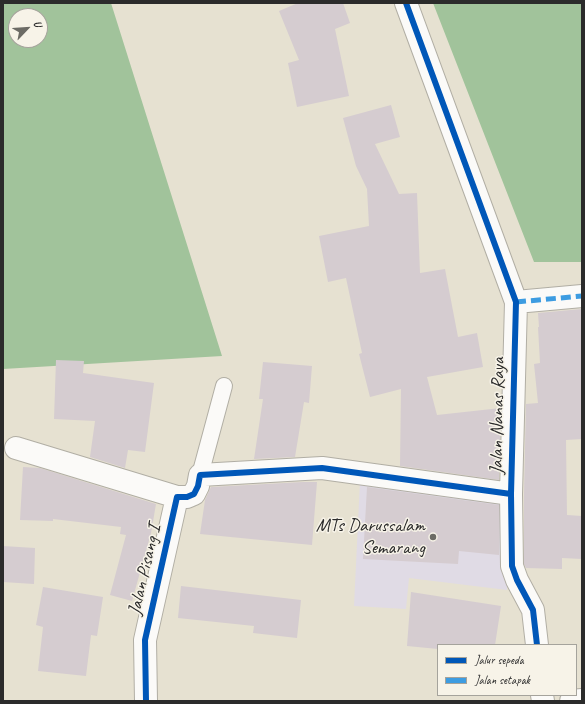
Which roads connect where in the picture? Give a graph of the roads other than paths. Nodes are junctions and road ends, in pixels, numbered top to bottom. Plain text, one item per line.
1 (406, 3) edge
2 (582, 296) edge
3 (516, 302) junction
4 (224, 386) dead end
5 (16, 448) dead end
6 (206, 475) junction
7 (511, 494) junction
8 (177, 497) junction
9 (537, 644) edge
10 (582, 700) edge
11 (146, 701) edge
12 (571, 701) edge

1 - 3 street
2 - 3 street
3 - 7 street, Jalan Nanas Raya
4 - 6 lane
5 - 8 street
6 - 7 street
6 - 8 street
7 - 9 street, Jalan Nanas Raya
8 - 11 street, Jalan Pisang I
10 - 12 street

